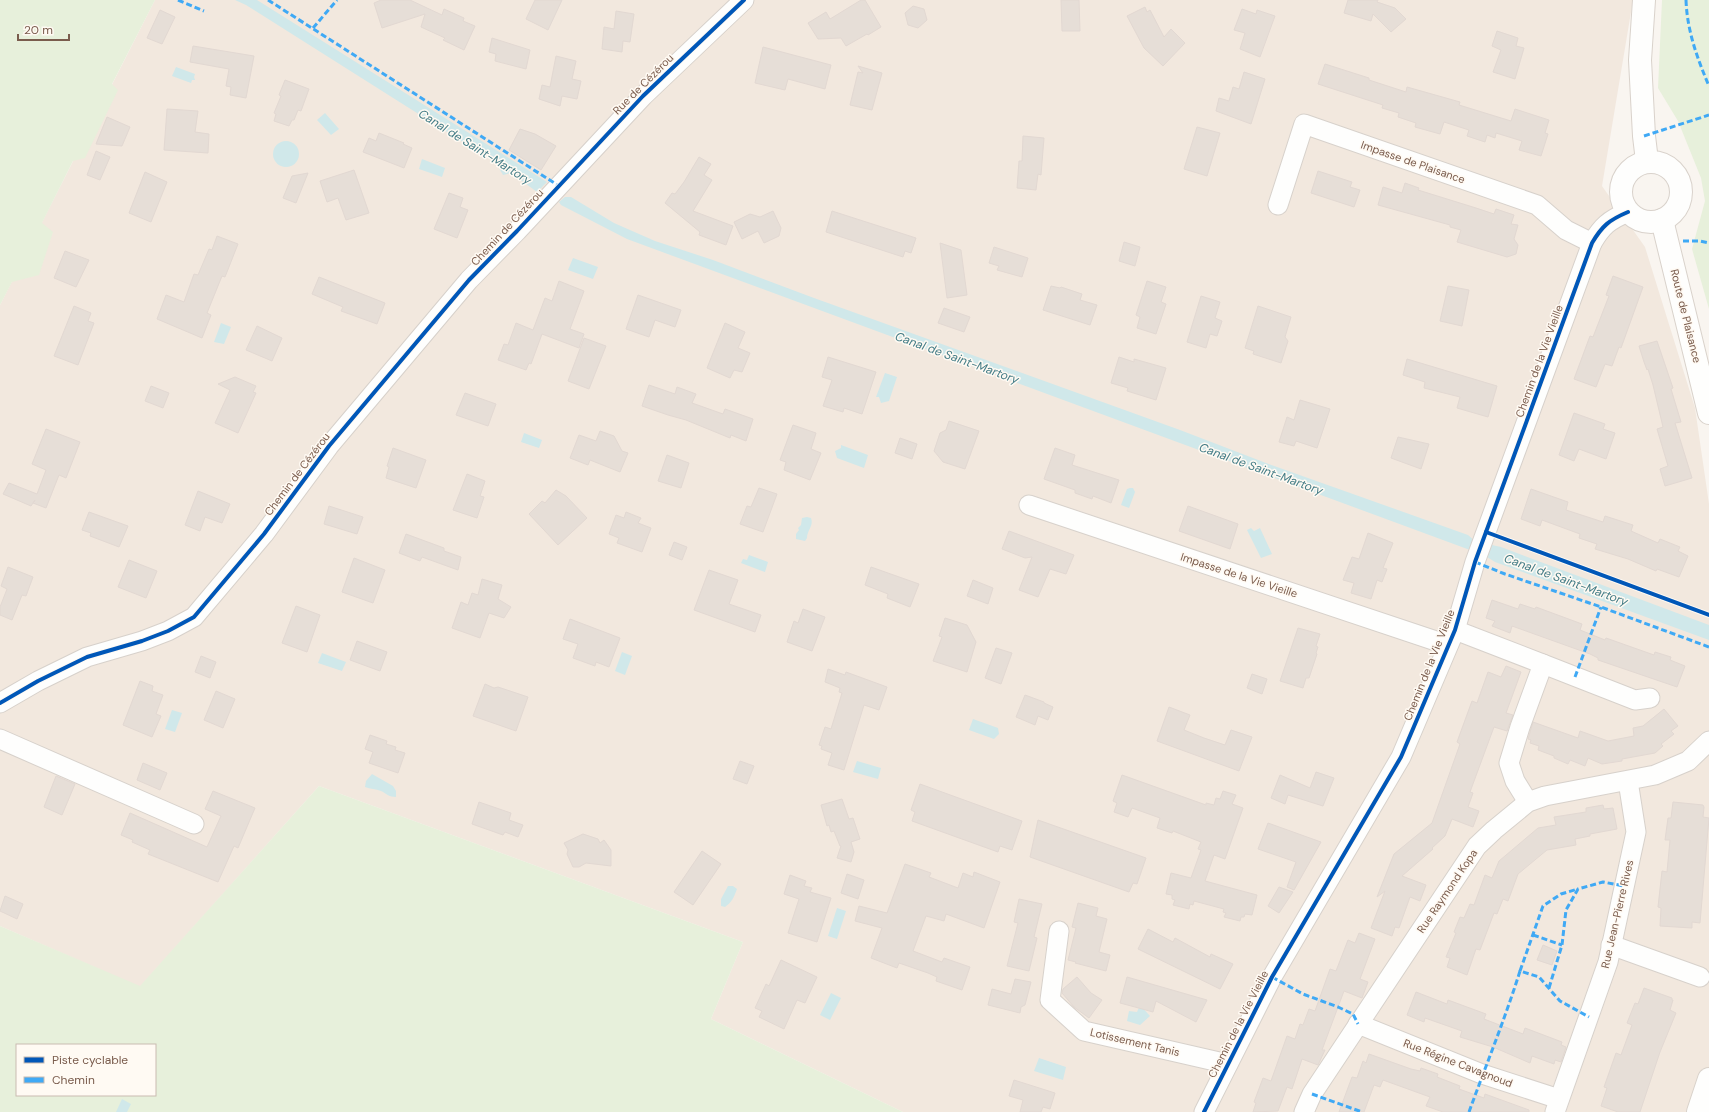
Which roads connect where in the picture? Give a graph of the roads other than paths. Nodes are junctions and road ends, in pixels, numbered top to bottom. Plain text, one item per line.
1 (744, 0) edge
2 (1644, 0) edge
3 (1647, 162) junction
4 (559, 186) joint
5 (1278, 205) dead end
6 (1628, 212) junction
7 (1662, 220) junction
8 (1592, 243) junction
9 (1709, 413) edge
10 (1029, 505) dead end
11 (1452, 638) junction
12 (1543, 664) junction
13 (1650, 698) dead end
14 (0, 703) edge
15 (0, 739) edge
16 (1709, 741) edge
17 (1688, 761) junction
18 (1709, 761) edge
19 (1628, 781) junction
20 (1528, 802) junction
21 (194, 824) dead end
22 (1059, 931) dead end
23 (1612, 946) junction
24 (1700, 977) dead end
25 (1358, 1024) junction
26 (1228, 1064) junction
27 (1709, 1079) edge
28 (1557, 1106) edge
29 (1204, 1112) edge
30 (1304, 1112) edge
31 (1698, 1112) edge

1 - 4 street, Rue de Cézérou
2 - 3 main road
3 - 6 main road
3 - 7 main road
4 - 14 street, Chemin de Cézérou
5 - 8 street, Impasse de Plaisance
6 - 7 main road
6 - 8 street, Chemin de la Vie Vieille
7 - 9 main road, Route de Plaisance
8 - 11 street, Chemin de la Vie Vieille
10 - 11 street, Impasse de la Vie Vieille
11 - 12 street, Impasse de la Vie Vieille
11 - 26 street, Chemin de la Vie Vieille
12 - 13 street, Impasse de la Vie Vieille
12 - 20 street
15 - 21 street
16 - 17 street, Rue Raymond Kopa
17 - 18 street, Rue Raymond Kopa
17 - 19 street, Rue Raymond Kopa
19 - 20 street, Rue Raymond Kopa
19 - 23 street, Rue Jean-Pierre Rives
20 - 25 street, Rue Raymond Kopa
22 - 26 street, Lotissement Tanis
23 - 24 street
23 - 28 street, Rue Jean-Pierre Rives
25 - 28 street, Rue Régine Cavagnoud
25 - 30 street, Rue Raymond Kopa
26 - 29 street, Chemin de la Vie Vieille
27 - 31 main road

